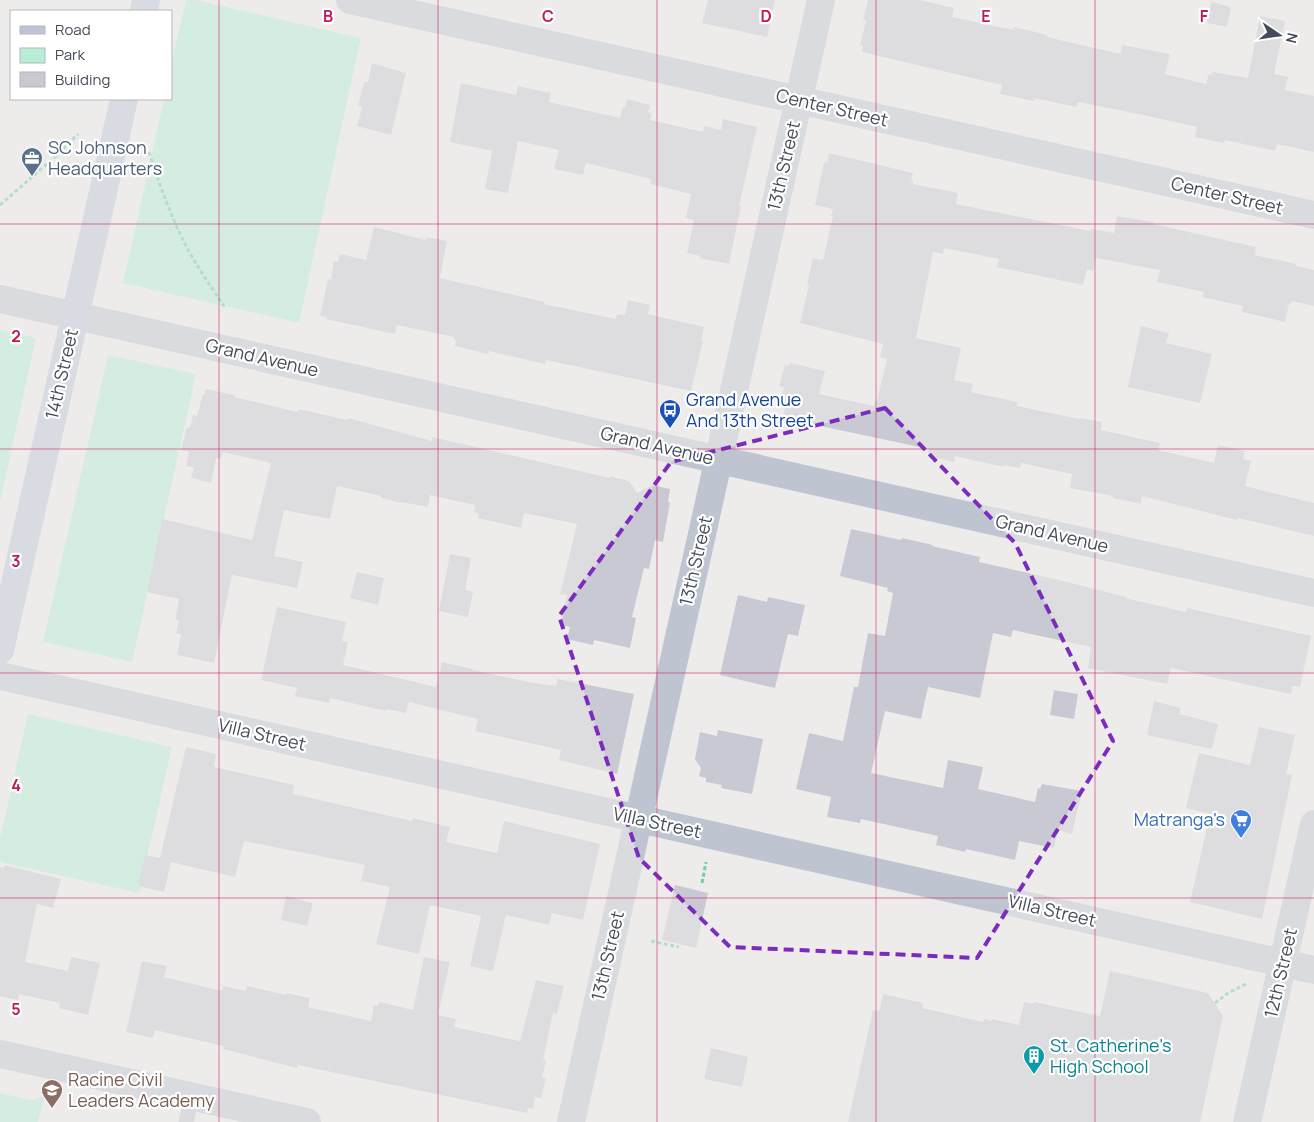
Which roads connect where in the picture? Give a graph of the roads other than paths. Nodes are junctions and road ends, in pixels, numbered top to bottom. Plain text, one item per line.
1 (350, 0) edge
2 (821, 0) edge
3 (124, 100) edge
4 (799, 100) junction
5 (1314, 215) edge
6 (0, 299) edge
7 (75, 316) junction
8 (719, 460) junction
9 (1314, 593) edge
10 (0, 650) edge
11 (0, 676) edge
12 (639, 819) junction
13 (1314, 824) edge
14 (1283, 963) junction
15 (1314, 970) edge
16 (0, 1054) edge
17 (189, 1109) edge
18 (240, 1115) edge
19 (307, 1122) edge
20 (571, 1122) edge
21 (1248, 1122) edge

1 - 4 street, Center Street
2 - 4 street, 13th Street
3 - 7 main road, 14th Street
4 - 5 street, Center Street
4 - 8 street, 13th Street
6 - 7 street, Grand Avenue
7 - 8 street, Grand Avenue
7 - 10 main road, 14th Street
8 - 9 street, Grand Avenue
8 - 12 street, 13th Street
11 - 12 street, Villa Street
12 - 14 street, Villa Street
12 - 20 street, 13th Street
13 - 14 street, 12th Street
14 - 15 street, Villa Street
14 - 21 street, 12th Street
16 - 17 street
17 - 18 street
18 - 19 street

